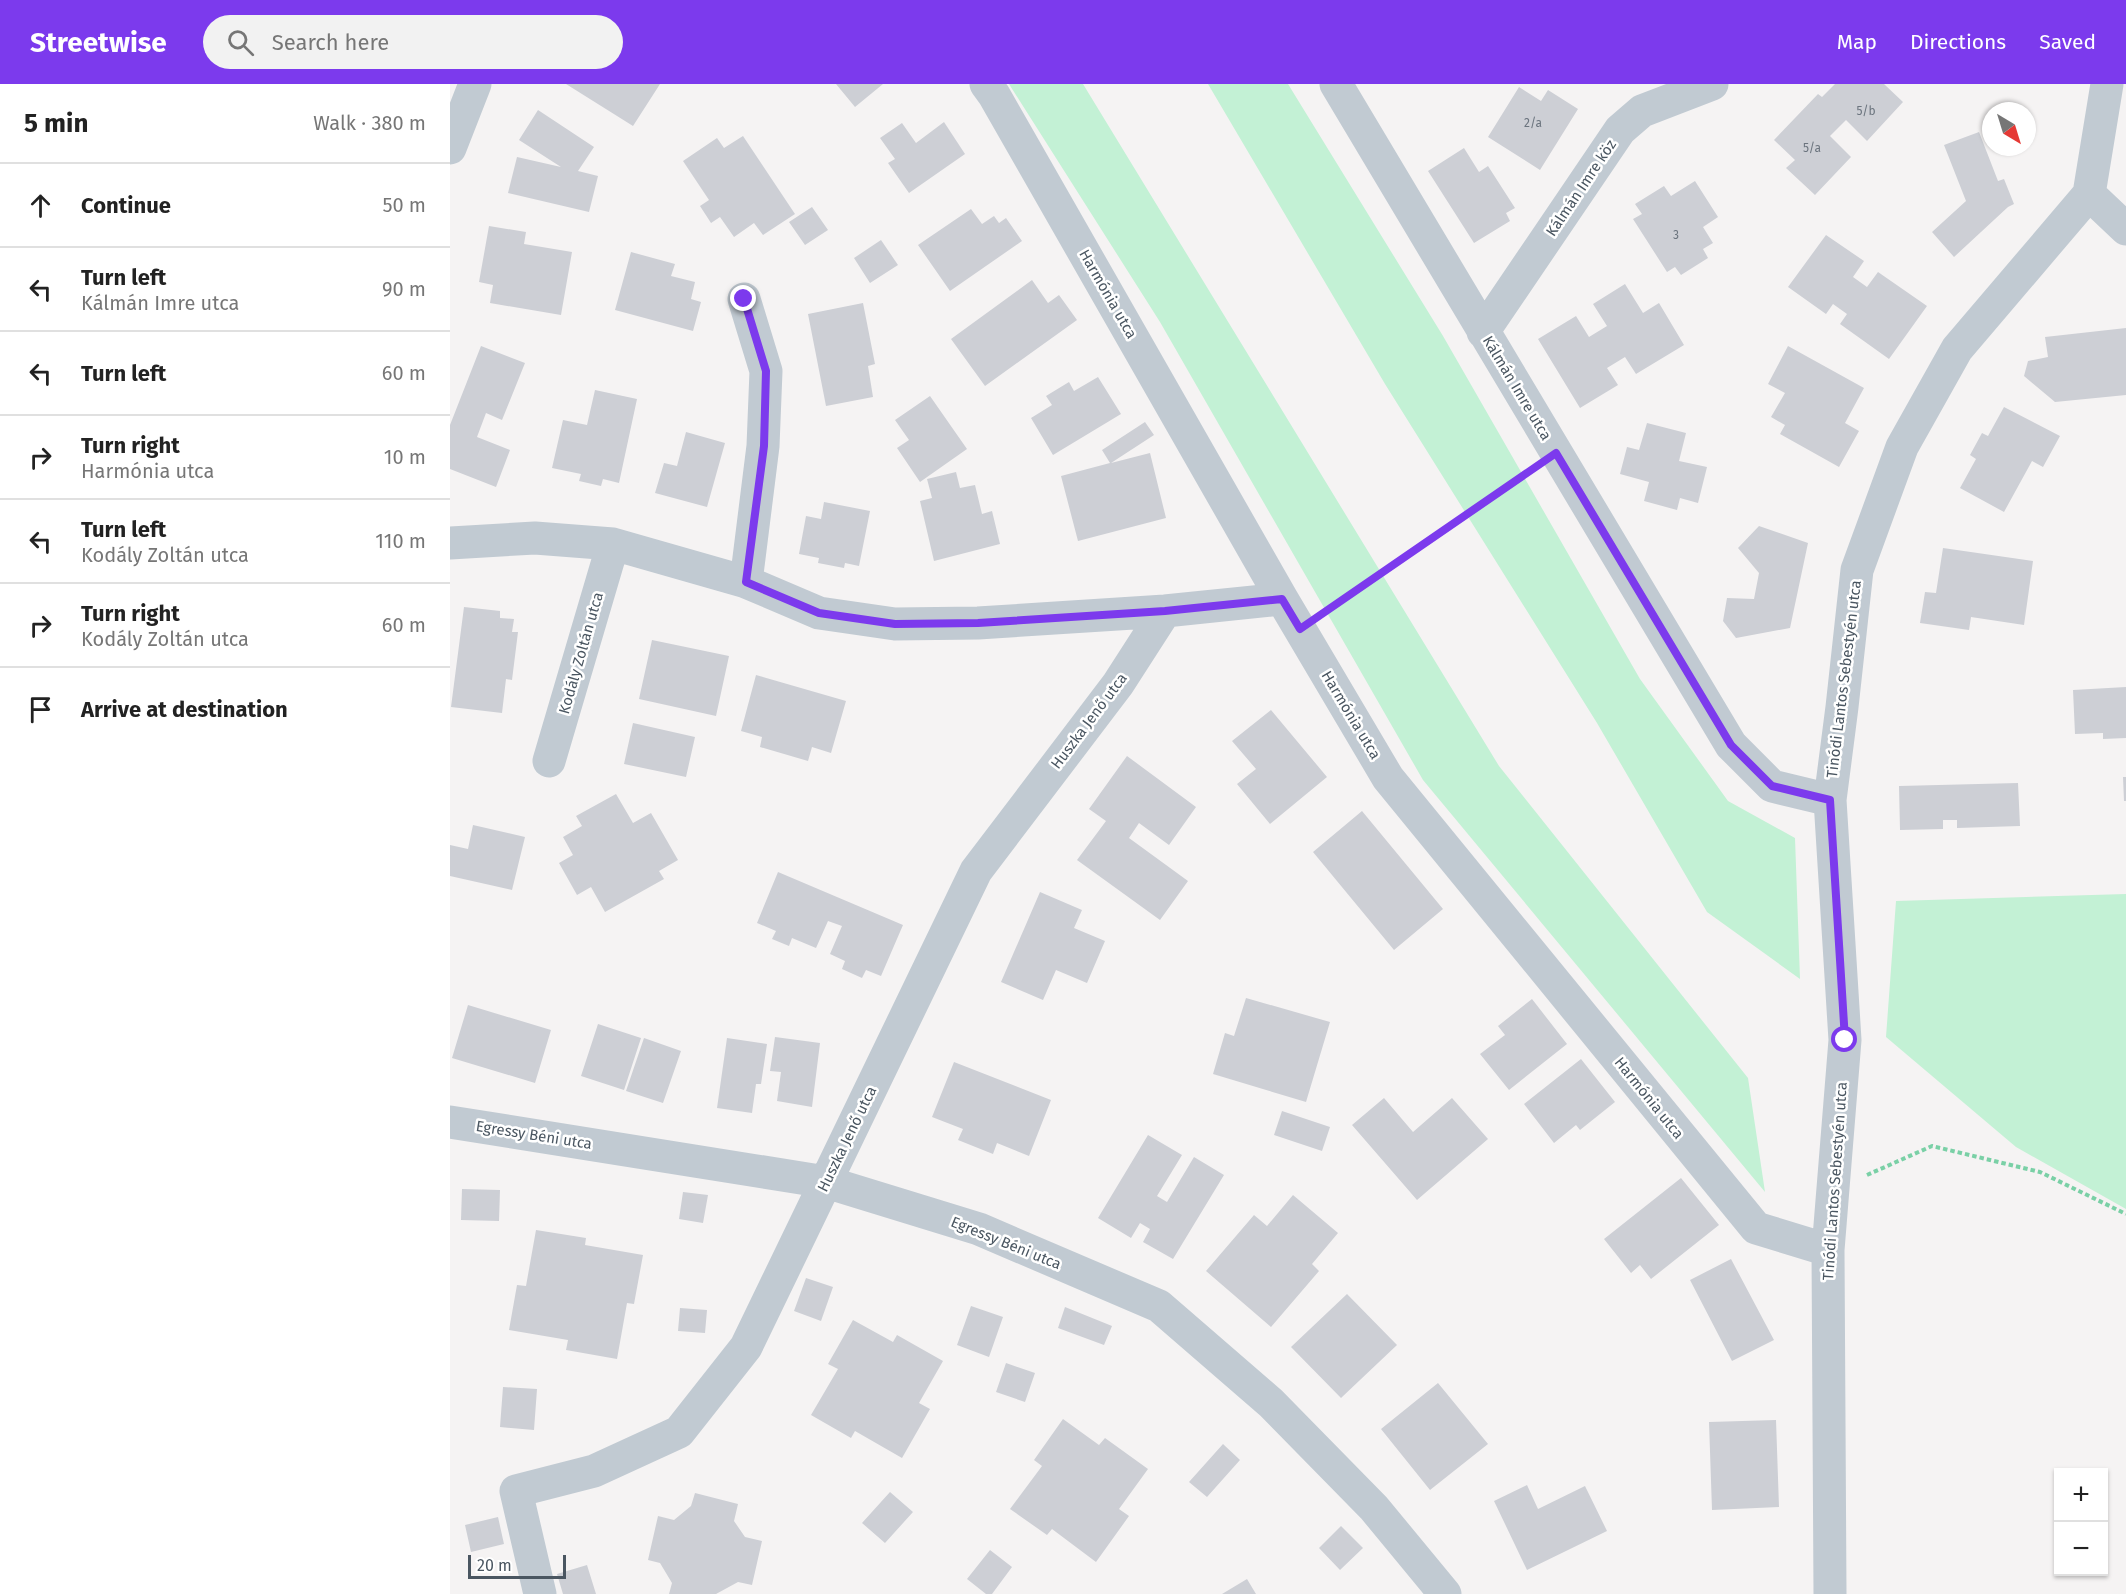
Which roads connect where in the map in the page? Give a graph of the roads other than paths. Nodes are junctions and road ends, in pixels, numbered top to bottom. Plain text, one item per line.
1 (475, 84) edge
2 (986, 84) edge
3 (1336, 84) edge
4 (1712, 84) edge
5 (2107, 84) edge
6 (450, 148) edge
7 (2089, 194) junction
8 (2126, 229) edge
9 (744, 299) dead end
10 (1483, 332) junction
11 (450, 543) edge
12 (613, 544) junction
13 (746, 582) junction
14 (1282, 599) junction
15 (1165, 611) junction
16 (549, 761) dead end
17 (1830, 800) junction
18 (450, 1122) edge
19 (826, 1182) junction
20 (1828, 1250) junction
21 (540, 1594) edge
22 (1445, 1594) edge
23 (1830, 1594) edge

1 - 6 street
2 - 14 street, Harmónia utca
3 - 10 street, Kálmán Imre utca
4 - 10 street, Kálmán Imre köz
5 - 7 street
7 - 8 street
7 - 17 street, Tinódi Lantos Sebestyén utca
9 - 13 street
10 - 17 street, Kálmán Imre utca
11 - 12 street
12 - 13 street
12 - 16 street, Kodály Zoltán utca
13 - 15 street
14 - 15 street
14 - 20 street, Harmónia utca
15 - 19 street, Huszka Jenő utca
17 - 20 street, Tinódi Lantos Sebestyén utca
18 - 19 street, Egressy Béni utca
19 - 21 street, Huszka Jenő utca
19 - 22 street, Egressy Béni utca
20 - 23 street, Tinódi Lantos Sebestyén utca

